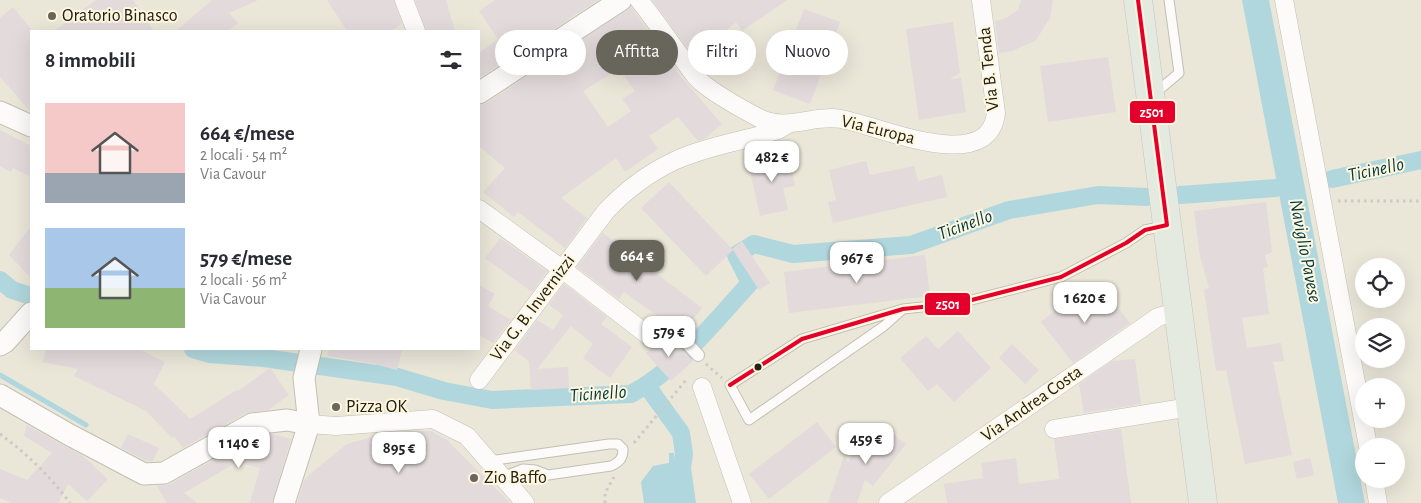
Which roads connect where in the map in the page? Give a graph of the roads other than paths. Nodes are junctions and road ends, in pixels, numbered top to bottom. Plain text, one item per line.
1 (404, 0) edge
2 (621, 0) edge
3 (639, 0) edge
4 (981, 0) edge
5 (1138, 0) edge
6 (1169, 0) edge
7 (1284, 0) edge
8 (414, 28) edge
9 (480, 92) edge
10 (1150, 98) junction
11 (740, 107) junction
12 (0, 112) edge
13 (788, 124) junction
14 (30, 126) edge
15 (987, 136) joint
16 (736, 142) junction
17 (480, 210) edge
18 (1166, 225) junction
19 (562, 269) junction
20 (903, 309) junction
21 (1178, 311) junction
22 (30, 314) edge
23 (649, 336) joint
24 (0, 345) edge
25 (311, 350) edge
26 (700, 357) road end
27 (479, 380) dead end
28 (695, 382) road end
29 (0, 395) edge
30 (1190, 407) junction
31 (309, 424) junction
32 (1054, 429) dead end
33 (1366, 438) edge
34 (488, 461) junction
35 (502, 478) junction
36 (1376, 488) edge
37 (284, 503) edge
38 (525, 503) edge
39 (742, 503) edge
40 (888, 503) edge
41 (1203, 503) edge
42 (1378, 503) edge

1 - 8 street
2 - 9 street
3 - 11 street, Via Europa
4 - 15 street, Via B. Tenda
5 - 10 main road
6 - 10 lane
7 - 33 street
10 - 18 main road
11 - 13 street, Via Europa
11 - 16 street
12 - 14 street
13 - 15 street, Via Europa
13 - 16 street, Via G. B. Invernizzi
16 - 19 street, Via G. B. Invernizzi
17 - 19 street
18 - 20 lane
18 - 21 main road
19 - 23 street
19 - 27 street, Via G. B. Invernizzi
20 - 20 lane
21 - 30 main road
21 - 40 street, Via Andrea Costa
22 - 24 street
23 - 26 street
25 - 31 street
28 - 39 street
29 - 31 street
30 - 32 street
30 - 41 main road
31 - 34 street
31 - 37 street
34 - 35 street
34 - 35 lane
35 - 38 street
36 - 42 street

